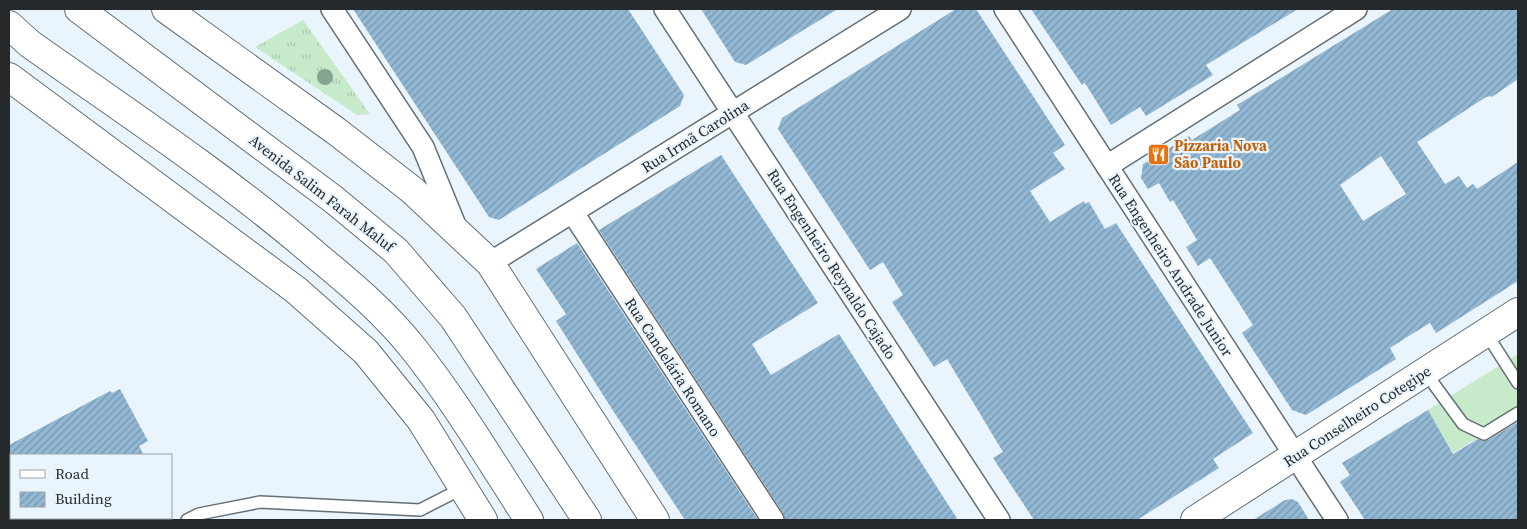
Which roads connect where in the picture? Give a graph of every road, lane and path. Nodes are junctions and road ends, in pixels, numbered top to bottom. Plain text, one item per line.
1 (79, 9) edge
2 (166, 9) edge
3 (332, 9) edge
4 (665, 9) edge
5 (900, 9) edge
6 (1004, 9) edge
7 (1356, 9) edge
8 (9, 25) edge
9 (9, 77) edge
10 (732, 112) junction
11 (1107, 166) junction
12 (573, 213) junction
13 (458, 233) junction
14 (490, 263) junction
15 (1518, 312) edge
16 (1486, 333) junction
17 (1425, 372) junction
18 (1518, 382) edge
19 (1518, 413) edge
20 (1295, 456) junction
21 (463, 488) junction
22 (187, 520) edge
23 (483, 520) edge
24 (529, 520) edge
25 (587, 520) edge
26 (655, 520) edge
27 (773, 520) edge
28 (999, 520) edge
29 (1195, 520) edge
30 (1338, 520) edge

1 - 25 main road, Avenida Salim Farah Maluf
2 - 13 main road
3 - 13 street
4 - 10 street, Rua Engenheiro Reynaldo Cajado
5 - 10 street, Rua Irmã Carolina
6 - 11 street, Rua Engenheiro Andrade Junior
7 - 11 street
8 - 24 main road
9 - 21 main road
10 - 12 street, Rua Irmã Carolina
10 - 28 street, Rua Engenheiro Reynaldo Cajado
11 - 20 street, Rua Engenheiro Andrade Junior
12 - 14 street, Rua Irmã Carolina
12 - 27 street, Rua Candelária Romano
13 - 14 main road
14 - 26 main road
15 - 16 main road, Rua Conselheiro Cotegipe
16 - 17 main road, Rua Conselheiro Cotegipe
16 - 18 lane
17 - 19 lane
17 - 20 main road, Rua Conselheiro Cotegipe
20 - 29 main road, Rua Conselheiro Cotegipe
20 - 30 street, Rua Engenheiro Andrade Junior
21 - 22 lane
21 - 23 main road

